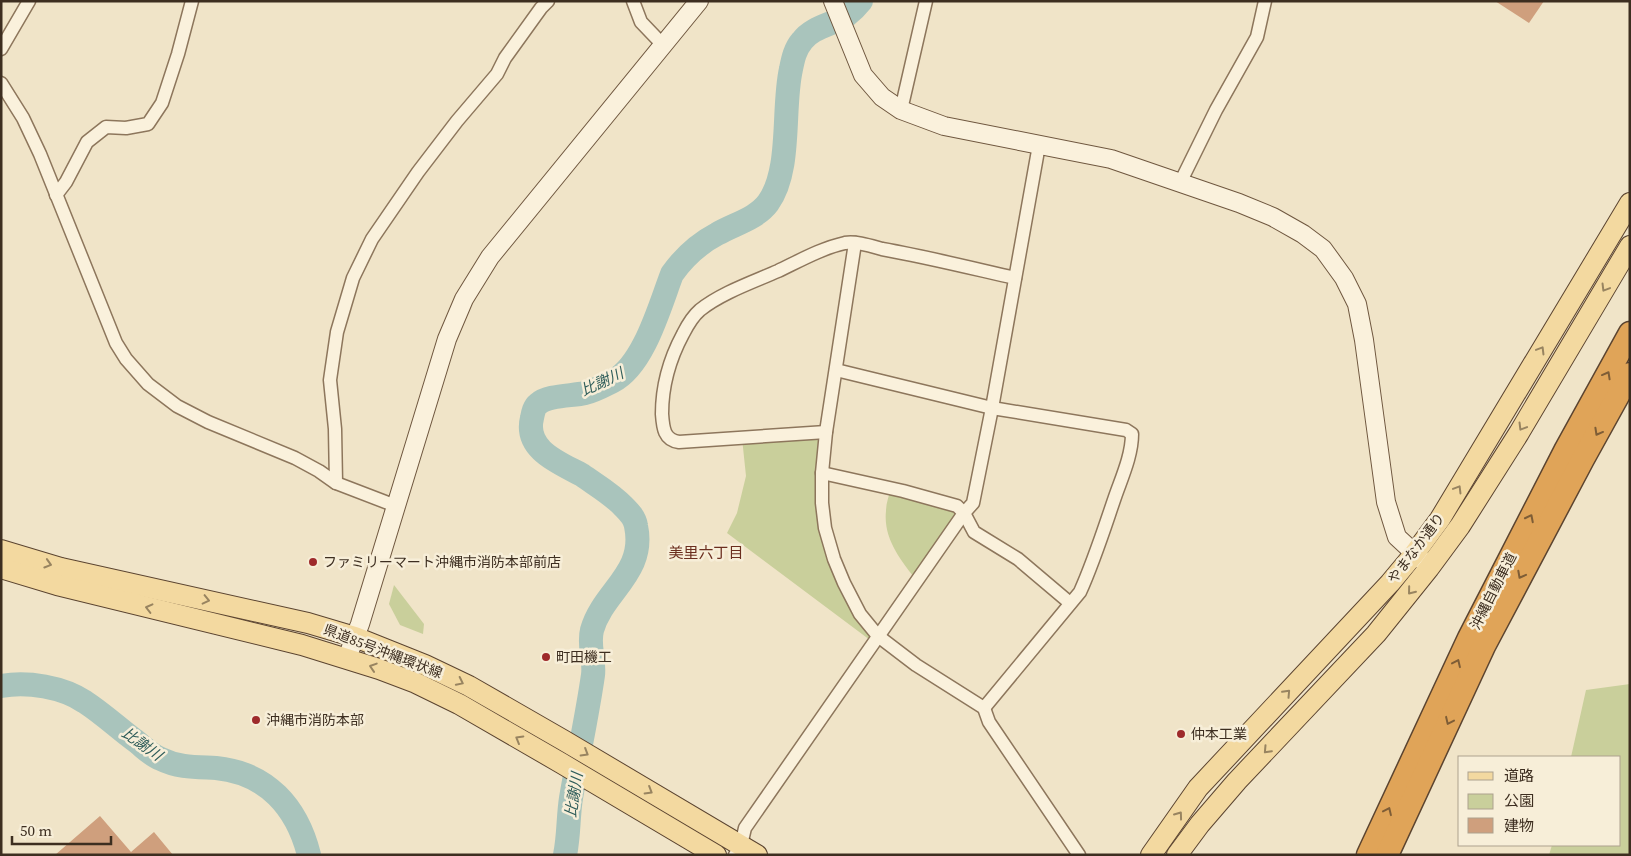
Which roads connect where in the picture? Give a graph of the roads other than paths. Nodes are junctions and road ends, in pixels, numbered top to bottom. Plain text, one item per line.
1 (29, 1) edge
2 (192, 1) edge
3 (548, 1) edge
4 (633, 1) edge
5 (699, 1) edge
6 (833, 1) edge
7 (926, 1) edge
8 (1266, 1) edge
9 (663, 45) junction
10 (1, 49) edge
11 (1, 83) edge
12 (901, 110) junction
13 (1039, 144) junction
14 (1180, 183) junction
15 (56, 195) junction
16 (1630, 203) edge
17 (855, 243) junction
18 (1630, 246) edge
19 (1015, 278) junction
20 (1630, 333) edge
21 (836, 370) junction
22 (1630, 374) edge
23 (992, 408) junction
24 (826, 432) junction
25 (822, 473) junction
26 (336, 483) junction
27 (396, 506) junction
28 (964, 513) junction
29 (1, 550) edge
30 (1415, 553) junction
31 (1, 568) edge
32 (1429, 568) junction
33 (1070, 603) junction
34 (878, 636) junction
35 (355, 637) junction
36 (347, 658) junction
37 (984, 708) junction
38 (744, 852) edge
39 (716, 855) edge
40 (1080, 855) edge
41 (1151, 855) edge
42 (1177, 855) edge
43 (1368, 855) edge
44 (1387, 855) edge

1 - 10 street
2 - 15 street
3 - 26 street
4 - 9 street
5 - 9 street
6 - 12 street
7 - 12 street
8 - 14 street
9 - 27 street
11 - 15 street
12 - 13 street
13 - 14 street
13 - 19 street
14 - 30 street
15 - 26 street
30 -> 16 main road, やまなか通り
17 - 19 street
17 - 21 street
17 - 24 street
18 -> 32 main road, やまなか通り
19 - 23 street
43 -> 20 highway, 沖縄自動車道
21 - 23 street
21 - 24 street
22 -> 44 highway, 沖縄自動車道
23 - 28 street
23 - 33 street
24 - 25 street
25 - 28 street
25 - 34 street
26 - 27 street
27 - 35 street
28 - 33 street
28 - 34 street
29 -> 35 main road, 県道85号沖縄環状線
30 - 32 street
41 -> 30 main road, やまなか通り
36 -> 31 main road, 県道85号沖縄環状線
32 -> 42 main road, やまなか通り
33 - 37 street
34 - 37 street
34 - 38 street
35 - 36 street
35 -> 38 main road, 県道85号沖縄環状線
39 -> 36 main road, 県道85号沖縄環状線
37 - 40 street

